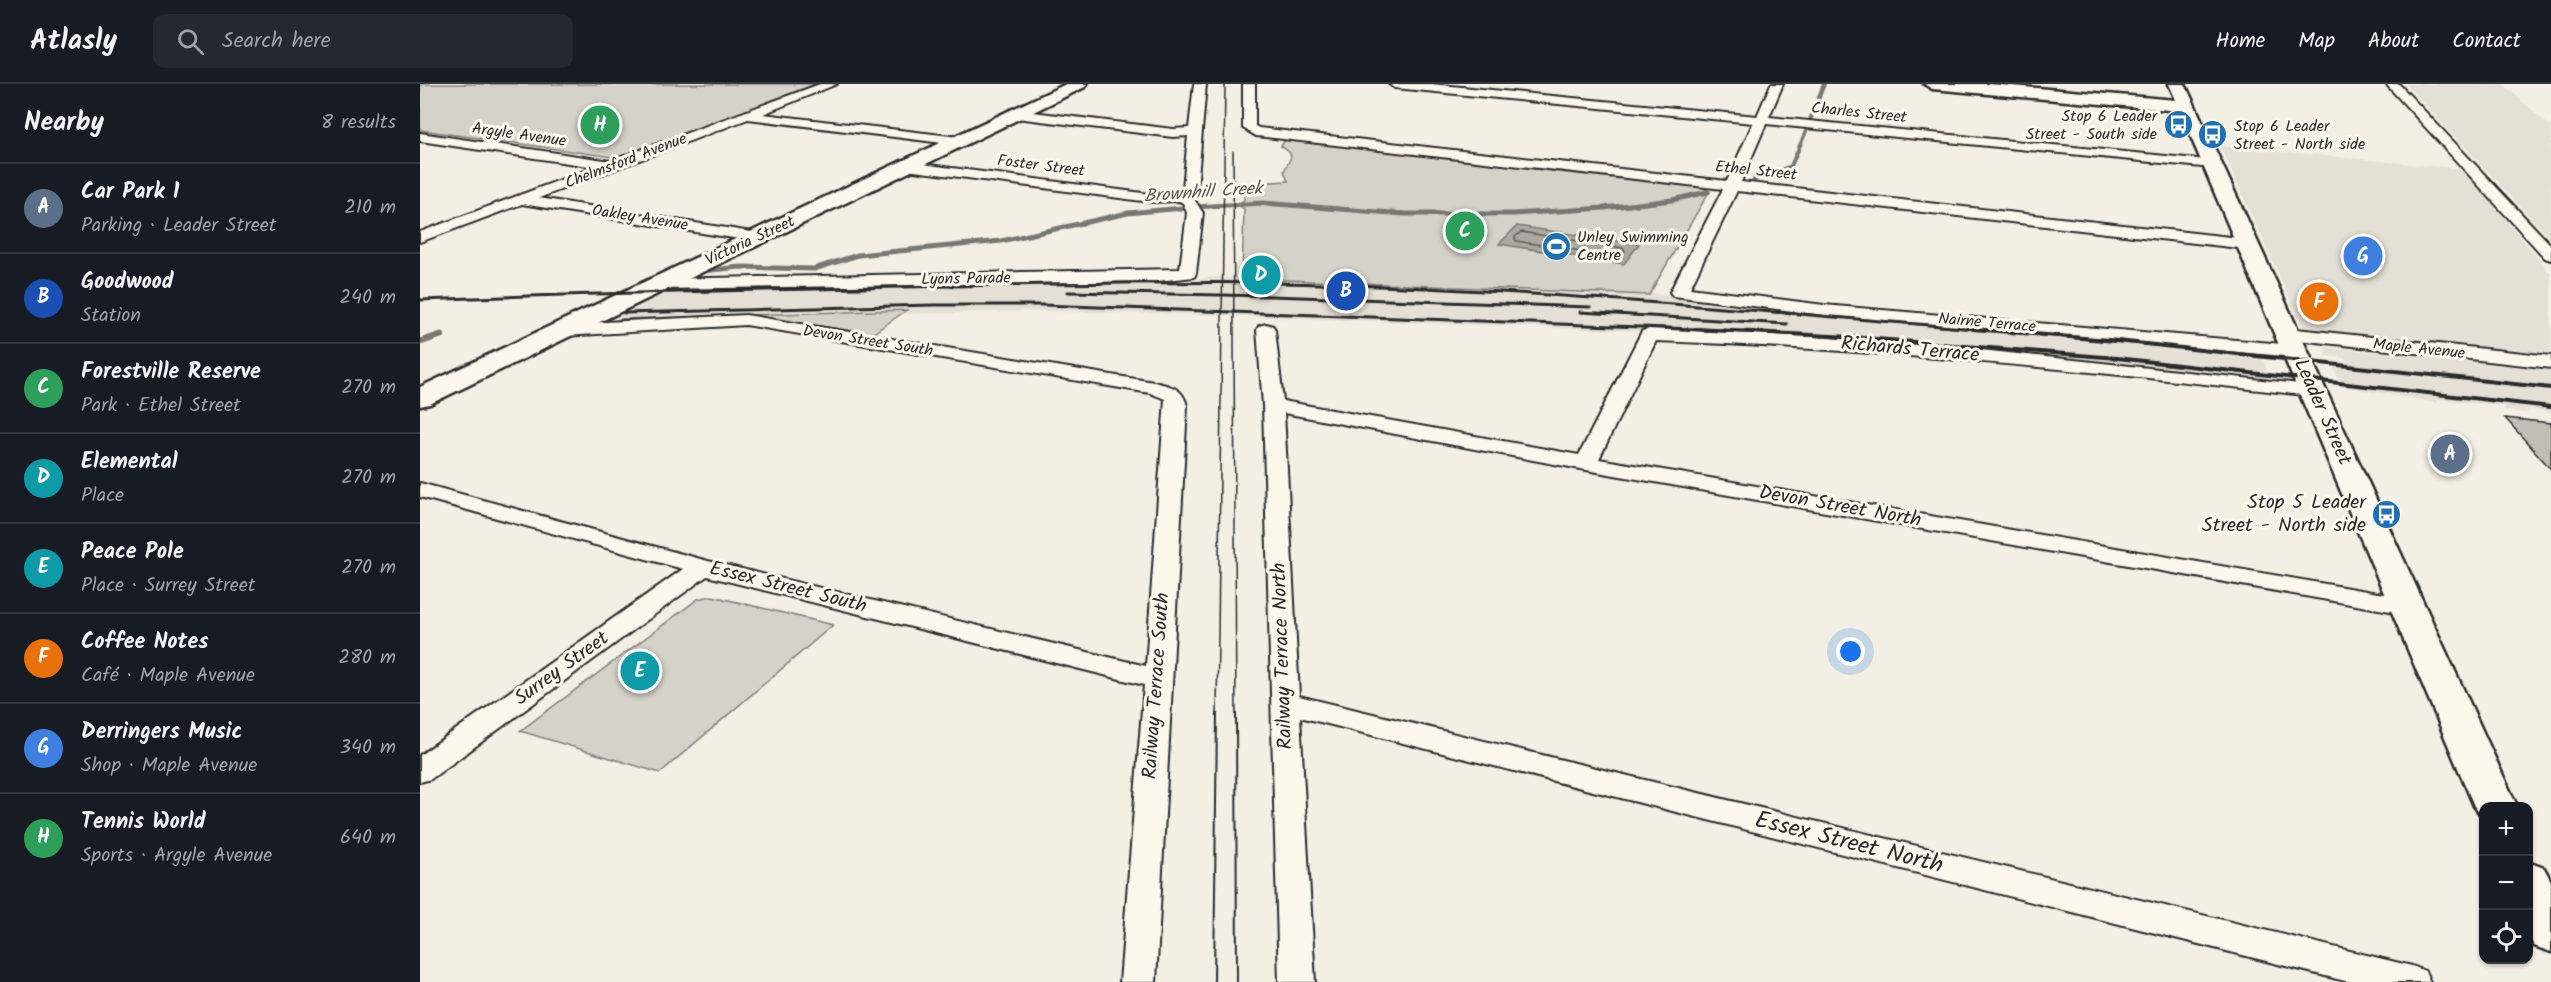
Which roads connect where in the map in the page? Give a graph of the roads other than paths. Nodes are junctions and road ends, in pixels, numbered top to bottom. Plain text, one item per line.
1 (831, 84) edge
2 (1079, 84) edge
3 (1200, 84) edge
4 (1249, 84) edge
5 (1395, 84) edge
6 (1777, 84) edge
7 (1932, 84) edge
8 (2177, 84) edge
9 (2392, 84) edge
10 (2187, 106) junction
11 (1016, 114) junction
12 (746, 115) junction
13 (1761, 120) junction
14 (1197, 132) junction
15 (420, 137) edge
16 (440, 140) junction
17 (959, 141) junction
18 (420, 146) edge
19 (2212, 164) junction
20 (614, 165) junction
21 (906, 166) junction
22 (1732, 186) junction
23 (523, 200) junction
24 (1184, 202) junction
25 (420, 237) edge
26 (758, 237) junction
27 (2248, 244) junction
28 (2551, 255) edge
29 (660, 284) junction
30 (564, 330) junction
31 (1266, 330) dead end
32 (2291, 342) junction
33 (2551, 362) edge
34 (2312, 390) junction
35 (1170, 393) joint
36 (420, 398) edge
37 (1273, 405) junction
38 (1586, 463) junction
39 (420, 490) edge
40 (703, 567) junction
41 (2407, 606) junction
42 (1158, 679) junction
43 (1285, 703) junction
44 (420, 771) edge
45 (2494, 802) edge
46 (2533, 890) edge
47 (2551, 932) edge
48 (1137, 982) edge
49 (1297, 982) edge
50 (2412, 982) edge

1 - 12 street, Chelmsford Avenue
2 - 11 main road, Victoria Street
3 - 14 street
4 - 22 street, Ethel Street
5 - 13 street, Charles Street
6 - 13 street
7 - 10 main road
8 - 10 main road, Leader Street
9 - 28 street
10 - 19 main road, Leader Street
11 - 14 street
11 - 17 main road, Victoria Street
12 - 17 street
12 - 20 street, Chelmsford Avenue
13 - 19 street, Charles Street
13 - 22 street
14 - 24 street
15 - 16 street, Argyle Avenue
16 - 18 street
16 - 20 street, Argyle Avenue
17 - 21 main road, Victoria Street
19 - 27 main road, Leader Street
20 - 23 street, Chelmsford Avenue
21 - 24 street, Foster Street
21 - 26 main road, Victoria Street
22 - 27 street, Ethel Street
22 - 32 street, Nairne Terrace
23 - 25 street, Chelmsford Avenue
23 - 26 street, Oakley Avenue
24 - 29 street, Lyons Parade
26 - 29 main road, Victoria Street
27 - 32 main road, Leader Street
29 - 30 main road, Victoria Street
30 - 35 street, Devon Street South
30 - 36 main road, Victoria Street
31 - 37 street, Railway Terrace North
32 - 33 street, Maple Avenue
32 - 34 main road, Leader Street
34 - 38 street, Richards Terrace
34 - 41 main road, Leader Street
35 - 42 street, Railway Terrace South
37 - 38 street, Devon Street North
37 - 43 street, Railway Terrace North
38 - 41 street, Devon Street North
39 - 40 street, Essex Street South
40 - 42 street, Essex Street South
40 - 44 street, Surrey Street
41 - 45 main road, Leader Street
42 - 48 street, Railway Terrace South
43 - 49 street, Railway Terrace North
43 - 50 street, Essex Street North
46 - 47 main road

